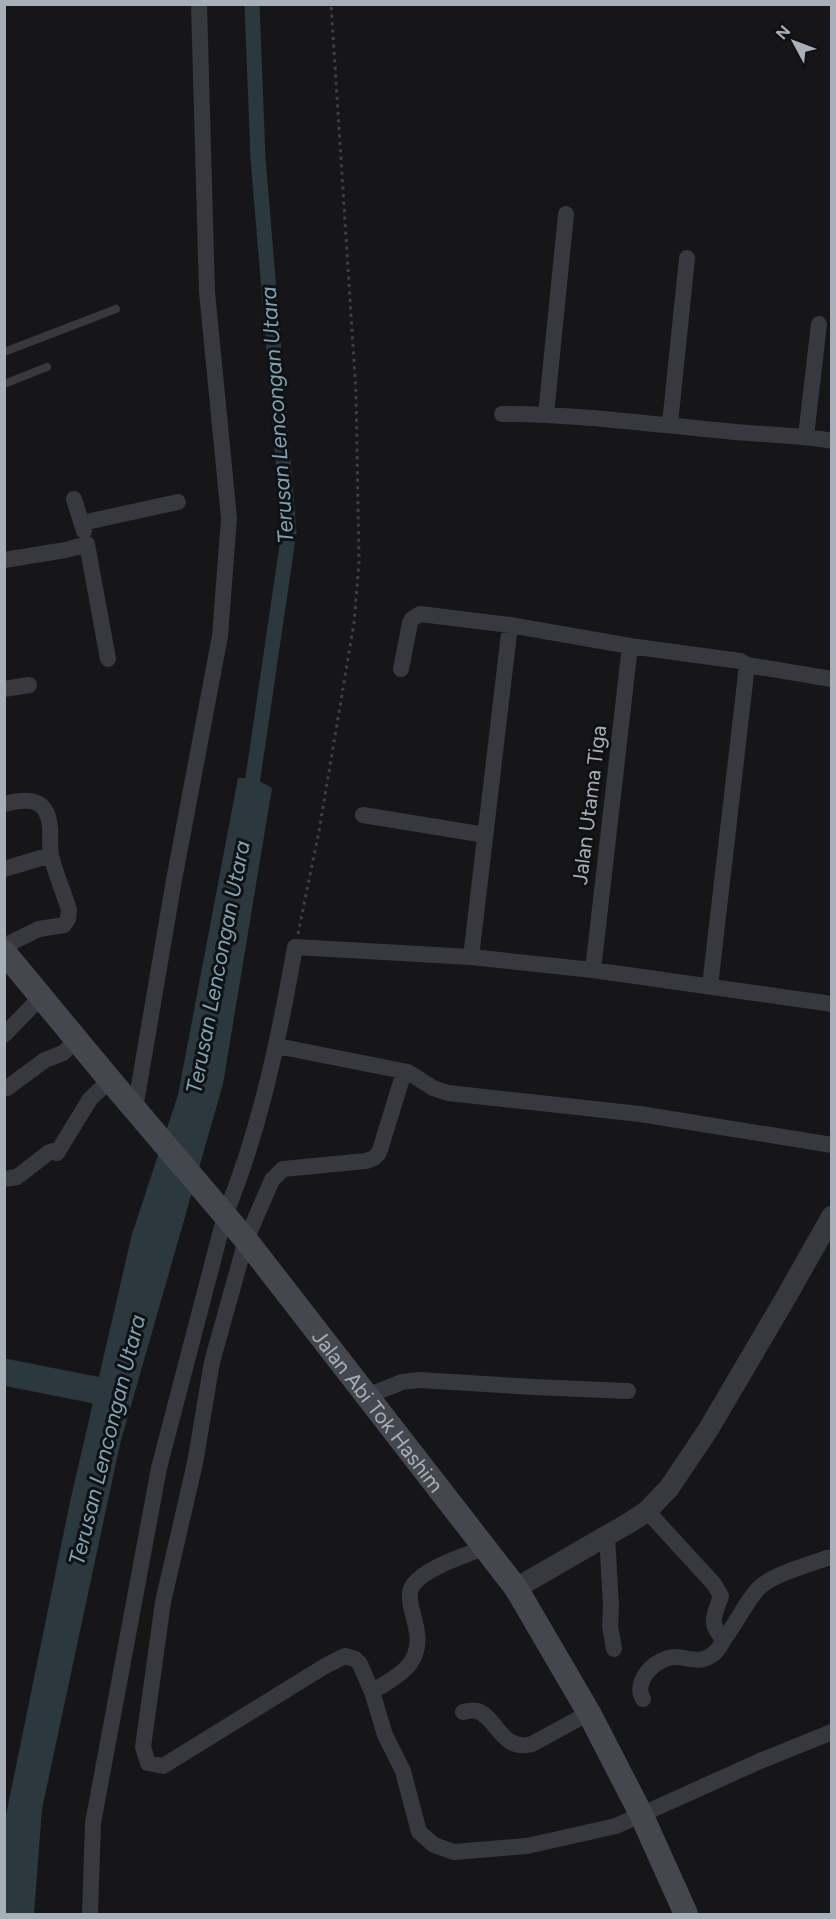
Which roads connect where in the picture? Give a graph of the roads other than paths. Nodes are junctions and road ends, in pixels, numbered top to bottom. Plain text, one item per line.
1 (199, 4) edge
2 (566, 214) dead end
3 (687, 258) dead end
4 (116, 309) dead end
5 (819, 324) dead end
6 (4, 352) edge
7 (46, 367) dead end
8 (4, 384) edge
9 (502, 414) dead end
10 (546, 414) junction
11 (670, 424) junction
12 (806, 436) junction
13 (831, 441) edge
14 (74, 499) dead end
15 (178, 502) dead end
16 (82, 523) junction
17 (87, 544) junction
18 (4, 560) edge
19 (510, 625) junction
20 (630, 646) junction
21 (108, 659) dead end
22 (747, 665) junction
23 (401, 669) dead end
24 (831, 679) edge
25 (29, 685) dead end
26 (4, 689) edge
27 (4, 804) edge
28 (363, 815) dead end
29 (485, 836) junction
30 (51, 855) junction
31 (4, 869) edge
32 (4, 946) edge
33 (4, 952) edge
34 (471, 957) junction
35 (593, 970) junction
36 (710, 986) junction
37 (42, 996) junction
38 (831, 1004) edge
39 (4, 1035) edge
40 (77, 1040) junction
41 (277, 1046) junction
42 (405, 1072) junction
43 (110, 1080) junction
44 (7, 1088) dead end
45 (135, 1109) junction
46 (831, 1145) edge
47 (4, 1179) edge
48 (219, 1208) junction
49 (831, 1216) edge
50 (246, 1240) junction
51 (628, 1391) dead end
52 (367, 1396) junction
53 (647, 1510) junction
54 (607, 1535) junction
55 (486, 1547) junction
56 (831, 1558) edge
57 (516, 1588) junction
58 (724, 1639) junction
59 (614, 1649) dead end
60 (372, 1692) junction
61 (643, 1699) dead end
62 (463, 1712) dead end
63 (589, 1713) junction
64 (831, 1732) edge
65 (641, 1814) junction
66 (90, 1914) edge
67 (686, 1914) edge

1 - 45 street
2 - 10 street
3 - 11 street
4 - 6 lane
5 - 12 street
7 - 8 lane
9 - 10 street
10 - 11 street
11 - 12 street
12 - 13 street
14 - 16 street
15 - 16 street
16 - 17 street
17 - 18 street
17 - 21 street
19 - 20 street
19 - 23 street
19 - 29 street
20 - 22 street
20 - 35 street, Jalan Utama Tiga
22 - 24 street
22 - 36 street
25 - 26 street
27 - 30 street
28 - 29 street
29 - 34 street
30 - 31 street
30 - 32 street
33 - 37 main road, Jalan Abi Tok Hashim
34 - 35 street
34 - 41 street
35 - 36 street
36 - 38 street
37 - 39 street
37 - 40 main road, Jalan Abi Tok Hashim
40 - 43 main road, Jalan Abi Tok Hashim
40 - 44 street
41 - 42 street
41 - 48 street
42 - 46 street
42 - 50 street
43 - 45 main road, Jalan Abi Tok Hashim
43 - 47 street
45 - 48 main road, Jalan Abi Tok Hashim
48 - 50 main road, Jalan Abi Tok Hashim
48 - 66 street
49 - 53 street
50 - 52 main road, Jalan Abi Tok Hashim
50 - 60 street
51 - 52 street
52 - 55 main road, Jalan Abi Tok Hashim
53 - 54 street
53 - 58 street
54 - 57 street
54 - 59 street
55 - 57 main road, Jalan Abi Tok Hashim
55 - 60 street
56 - 58 street
57 - 63 main road, Jalan Abi Tok Hashim
58 - 61 street
60 - 65 street
62 - 63 street
63 - 65 main road, Jalan Abi Tok Hashim
64 - 65 street
65 - 67 main road, Jalan Abi Tok Hashim

